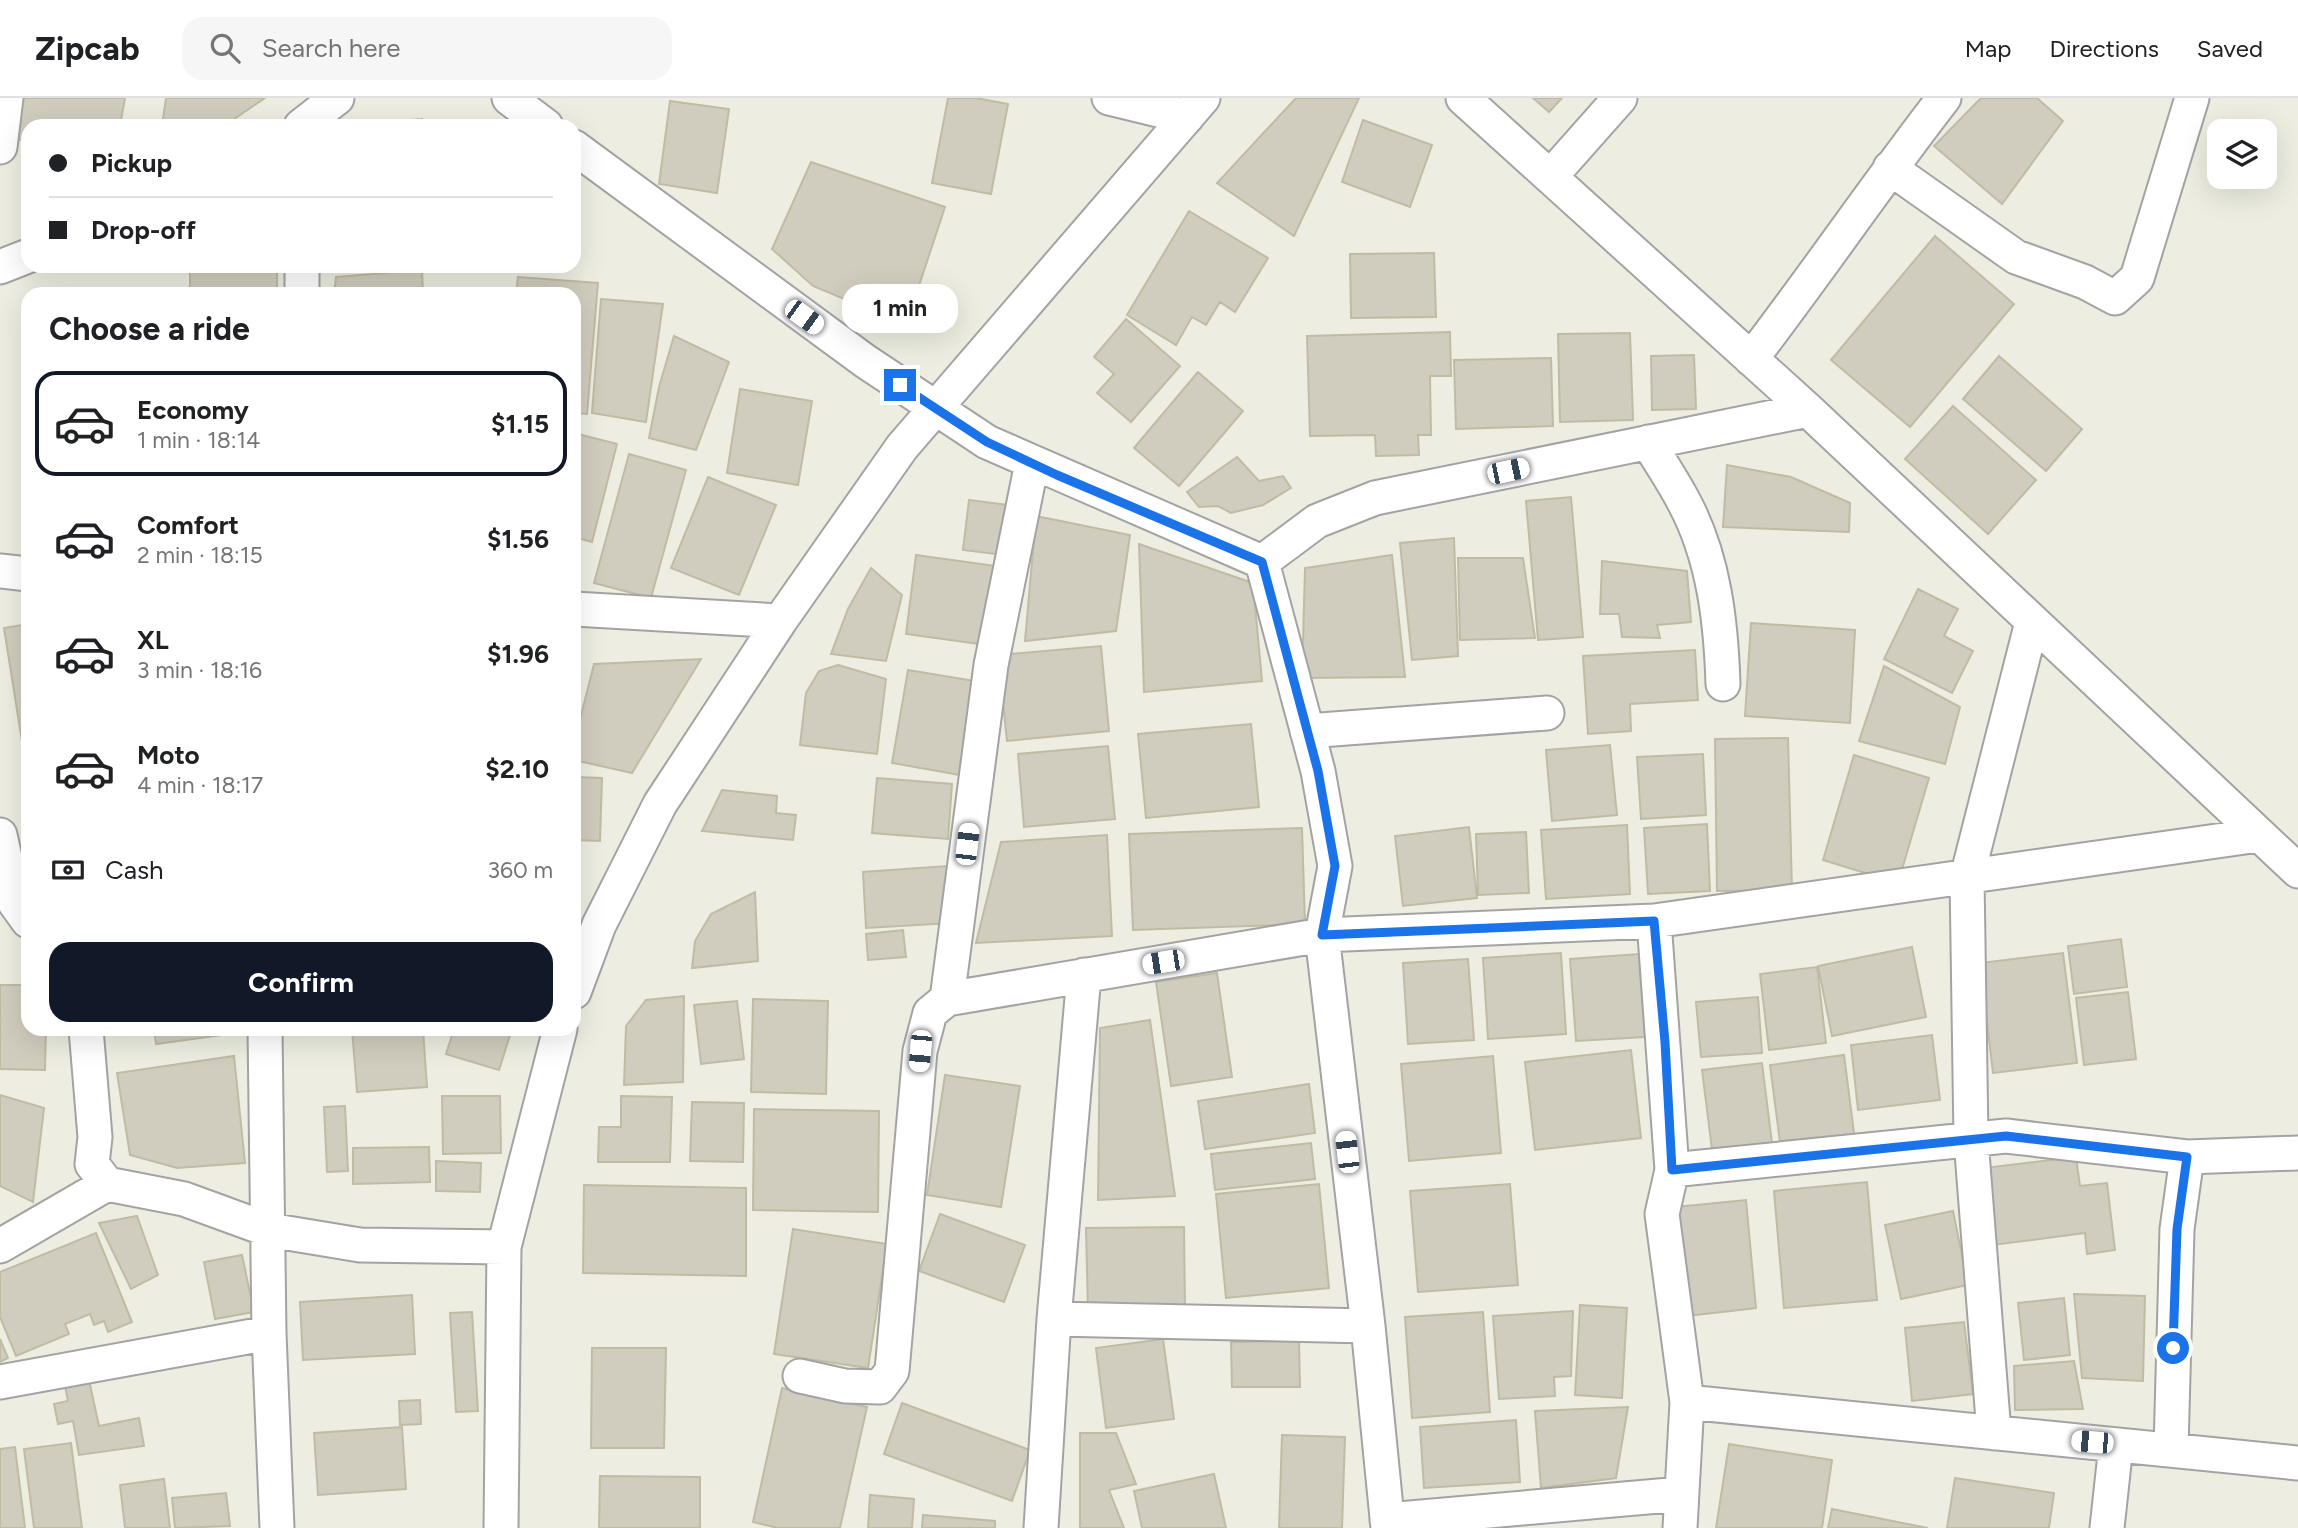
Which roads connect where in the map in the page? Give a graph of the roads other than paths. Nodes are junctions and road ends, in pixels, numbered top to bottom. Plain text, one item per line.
1 (6, 98) edge
2 (337, 98) edge
3 (509, 98) edge
4 (1109, 98) edge
5 (1463, 98) edge
6 (1620, 98) edge
7 (1944, 98) edge
8 (2192, 98) edge
9 (1195, 108) edge
10 (310, 119) edge
11 (537, 119) edge
12 (0, 147) edge
13 (581, 152) edge
14 (1890, 168) junction
15 (1550, 177) junction
16 (21, 259) edge
17 (0, 267) edge
18 (1751, 359) junction
19 (936, 409) junction
20 (1808, 410) junction
21 (1648, 442) junction
22 (1032, 463) junction
23 (1262, 562) junction
24 (0, 571) edge
25 (21, 573) edge
26 (581, 609) edge
27 (780, 621) junction
28 (2032, 622) junction
29 (1723, 684) dead end
30 (1548, 713) dead end
31 (1307, 731) junction
32 (0, 835) edge
33 (2259, 835) junction
34 (2298, 871) edge
35 (1966, 877) junction
36 (14, 910) edge
37 (1654, 921) junction
38 (1322, 935) junction
39 (581, 973) edge
40 (1084, 975) junction
41 (947, 999) junction
42 (87, 1036) edge
43 (265, 1036) edge
44 (558, 1036) edge
45 (1972, 1140) junction
46 (2298, 1153) edge
47 (2187, 1157) junction
48 (1672, 1170) junction
49 (107, 1184) junction
50 (269, 1230) junction
51 (0, 1246) edge
52 (504, 1247) junction
53 (1054, 1320) junction
54 (1368, 1326) junction
55 (269, 1333) junction
56 (800, 1376) dead end
57 (0, 1382) edge
58 (1687, 1402) junction
59 (1994, 1433) junction
60 (2116, 1445) junction
61 (2171, 1449) junction
62 (2298, 1463) edge
63 (1681, 1494) junction
64 (1387, 1524) edge
65 (277, 1528) edge
66 (502, 1528) edge
67 (1041, 1528) edge
68 (1680, 1528) edge
69 (2107, 1528) edge

1 - 12 street
2 - 10 street
3 - 11 street
4 - 9 street
5 - 15 street
6 - 15 street
7 - 14 street
8 - 14 street
9 - 19 street
13 - 19 street
14 - 18 street
15 - 18 street
16 - 17 street
18 - 20 street
19 - 22 street
19 - 27 street
20 - 21 street
20 - 28 street
21 - 23 street
21 - 29 street
22 - 23 street
22 - 41 street
23 - 31 street
24 - 25 street
26 - 27 street
27 - 39 street
28 - 33 street
28 - 35 street
30 - 31 street
31 - 38 street
32 - 36 street
33 - 34 street
33 - 35 street
35 - 37 street
35 - 45 street
37 - 38 street
37 - 48 street
38 - 40 street
38 - 54 street
40 - 41 street
40 - 53 street
41 - 56 street
42 - 49 street
43 - 50 street
44 - 52 street
45 - 47 street
45 - 48 street
45 - 59 street
46 - 47 street
47 - 61 street
48 - 58 street
49 - 50 street
49 - 51 street
50 - 52 street
50 - 55 street
52 - 66 street
53 - 54 street
53 - 67 street
54 - 64 street
55 - 57 street
55 - 65 street
58 - 59 street
58 - 63 street
59 - 60 street
60 - 61 street
60 - 69 street
61 - 62 street
63 - 64 street
63 - 68 street

